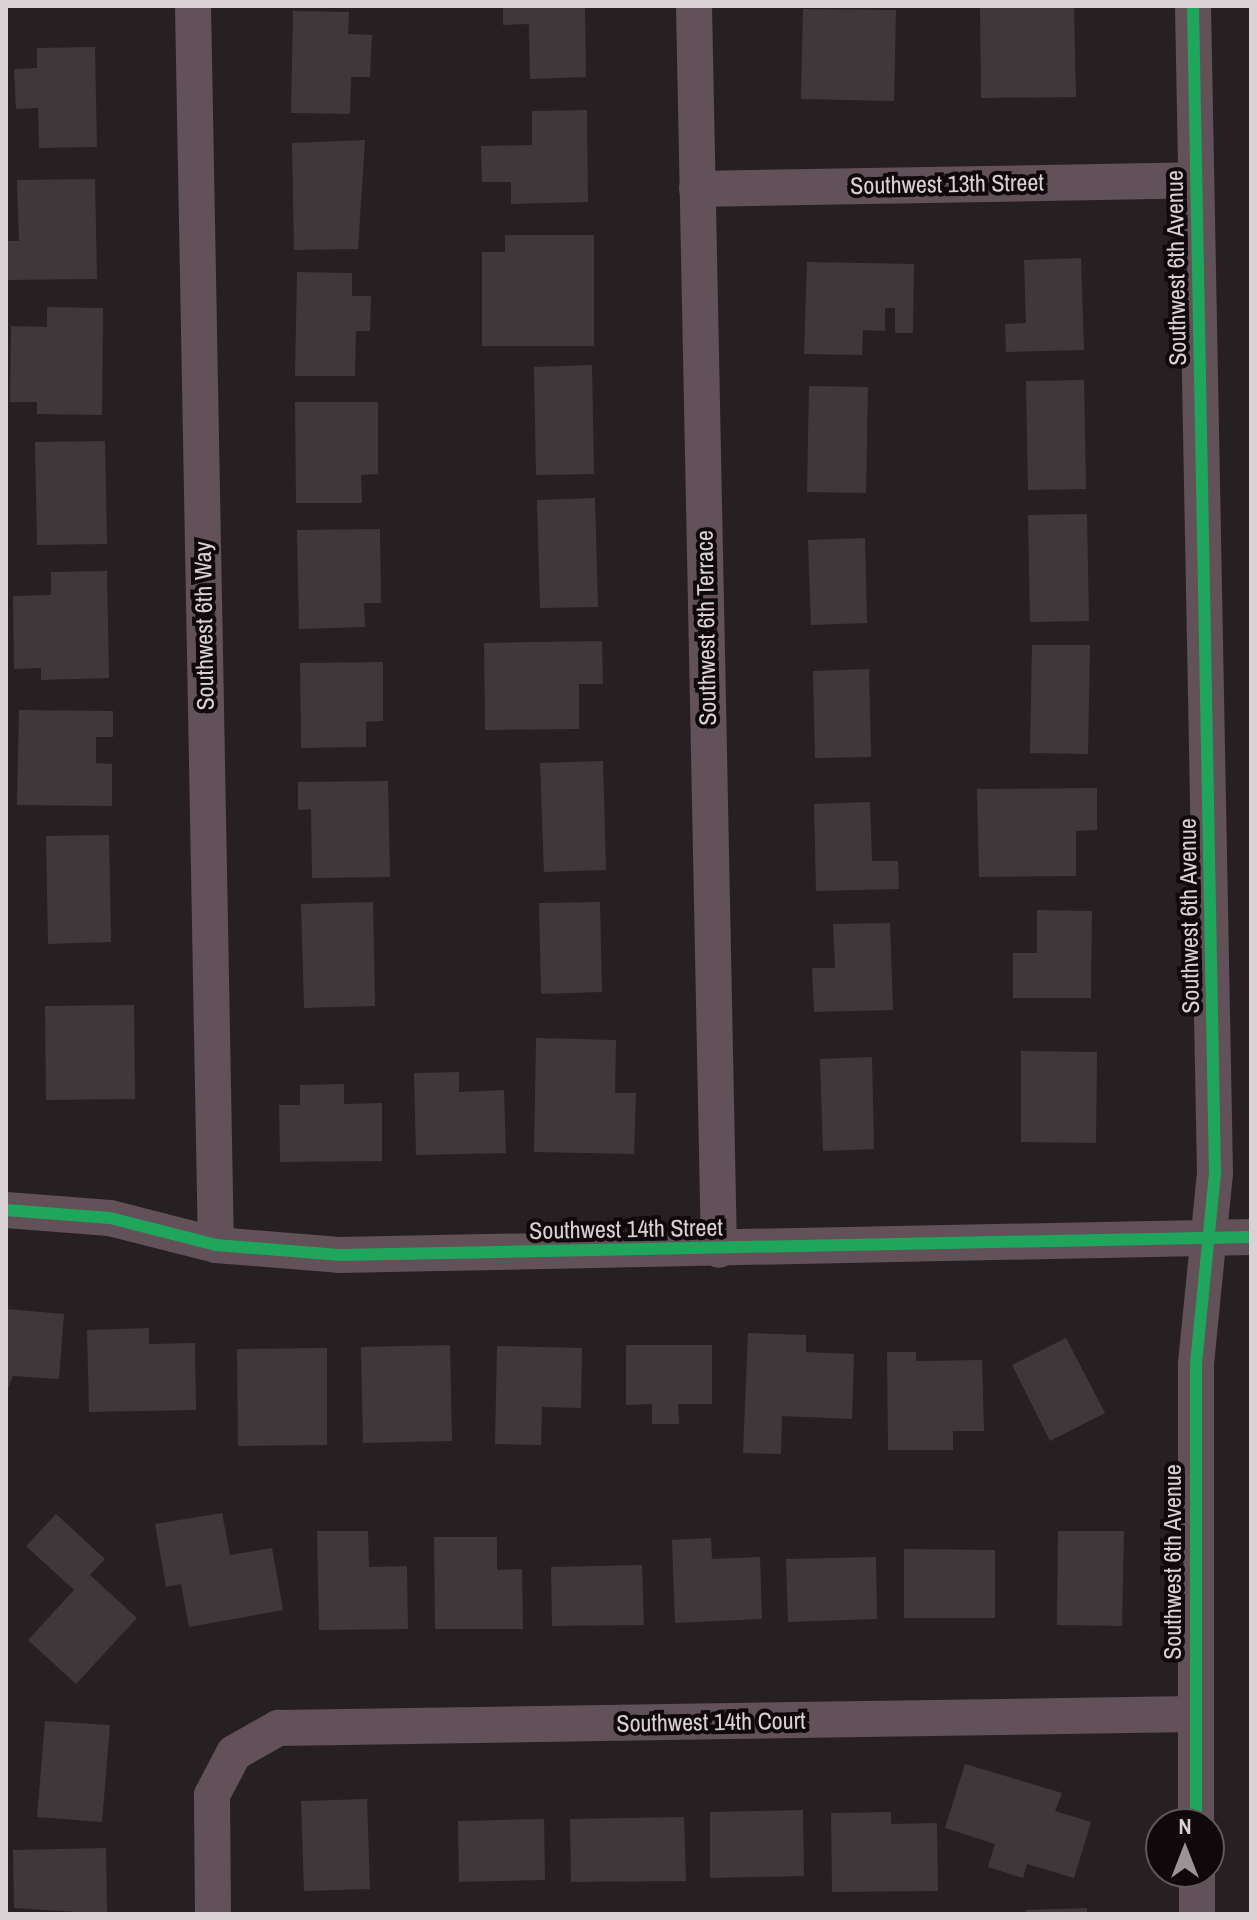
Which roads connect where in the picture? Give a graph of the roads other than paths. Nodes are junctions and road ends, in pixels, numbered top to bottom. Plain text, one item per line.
1 (193, 6) edge
2 (694, 6) edge
3 (1193, 6) edge
4 (1196, 180) junction
5 (697, 189) junction
6 (6, 1210) edge
7 (1251, 1237) edge
8 (1206, 1242) junction
9 (216, 1245) junction
10 (719, 1250) junction
11 (1194, 1714) junction
12 (1196, 1808) edge
13 (1197, 1888) edge
14 (213, 1914) edge
15 (1197, 1914) edge

1 - 9 street, Southwest 6th Way
2 - 5 street, Southwest 6th Terrace
3 - 4 street, Southwest 6th Avenue
4 - 5 street, Southwest 13th Street
4 - 8 street, Southwest 6th Avenue
5 - 10 street, Southwest 6th Terrace
6 - 9 street, Southwest 14th Street
7 - 8 street, Southwest 14th Street
8 - 10 street, Southwest 14th Street
8 - 11 street, Southwest 6th Avenue
9 - 10 street, Southwest 14th Street
11 - 12 street, Southwest 6th Avenue
11 - 14 street, Southwest 14th Court
13 - 15 street

